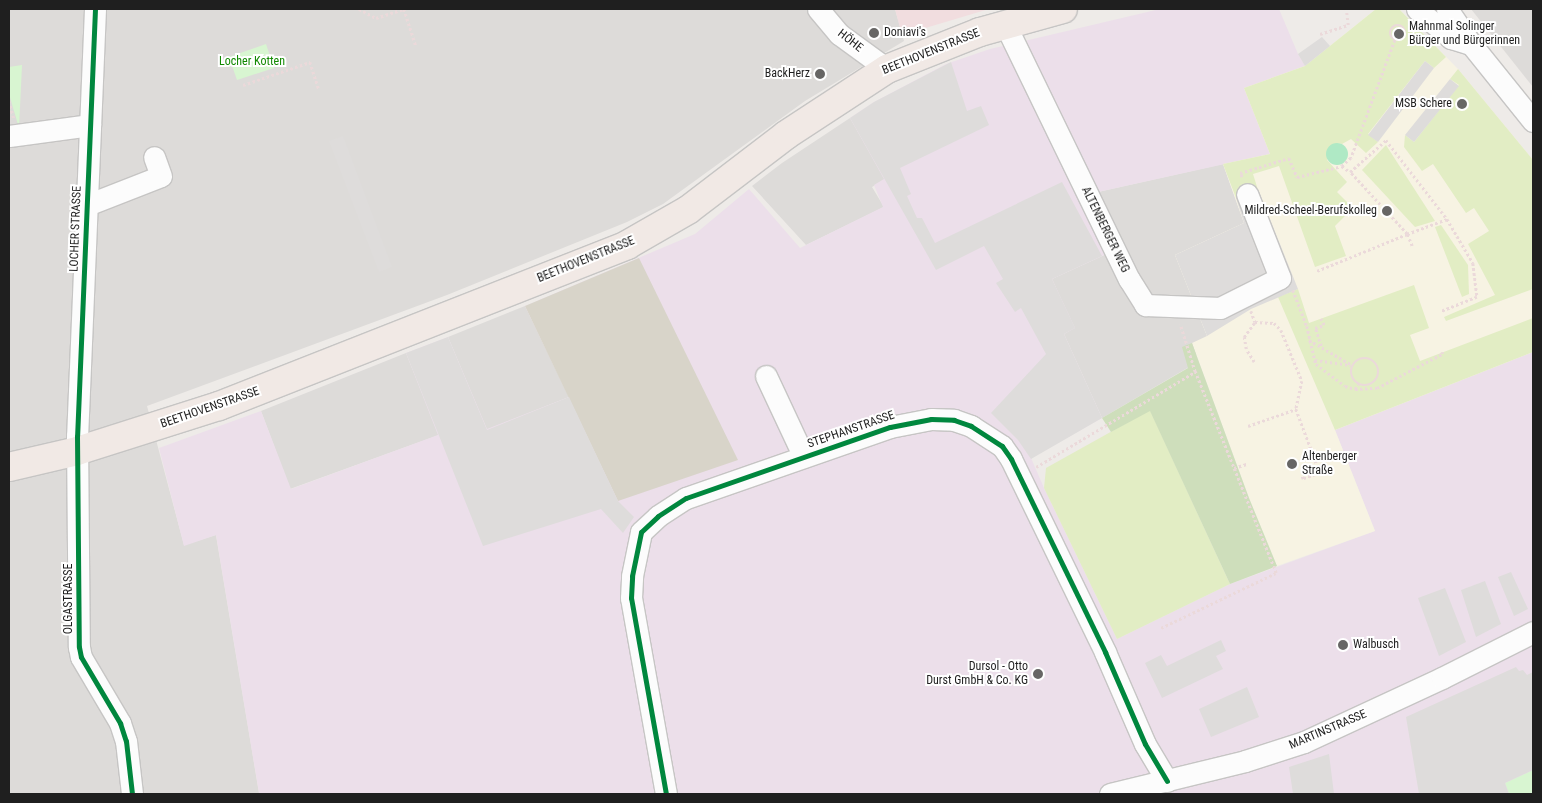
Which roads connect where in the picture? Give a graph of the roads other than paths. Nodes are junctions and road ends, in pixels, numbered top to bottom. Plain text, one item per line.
1 (96, 9) edge
2 (818, 9) edge
3 (1063, 9) edge
4 (1417, 9) edge
5 (1447, 9) edge
6 (1005, 24) junction
7 (1471, 44) junction
8 (887, 69) junction
9 (1533, 121) edge
10 (90, 125) junction
11 (9, 136) edge
12 (154, 157) dead end
13 (1247, 194) road end
14 (87, 205) junction
15 (766, 376) dead end
16 (77, 451) junction
17 (804, 456) junction
18 (9, 467) edge
19 (1533, 632) edge
20 (1167, 781) junction
21 (132, 794) edge
22 (666, 794) edge
23 (1110, 794) edge

1 - 10 street, LOCHER STRASSE
2 - 8 street, HÖHE
3 - 6 main road, BEETHOVENSTRASSE
4 - 7 street
5 - 7 street
6 - 8 main road, BEETHOVENSTRASSE
6 - 13 street, ALTENBERGER WEG
7 - 9 street
8 - 16 main road, BEETHOVENSTRASSE
10 - 11 street
10 - 14 street, LOCHER STRASSE
12 - 14 street
14 - 16 street, LOCHER STRASSE
15 - 17 street
16 - 18 main road, BEETHOVENSTRASSE
16 - 21 street, OLGASTRASSE
17 - 20 street, STEPHANSTRASSE
17 - 22 street, STEPHANSTRASSE
19 - 20 street, MARTINSTRASSE
20 - 23 street, MARTINSTRASSE

